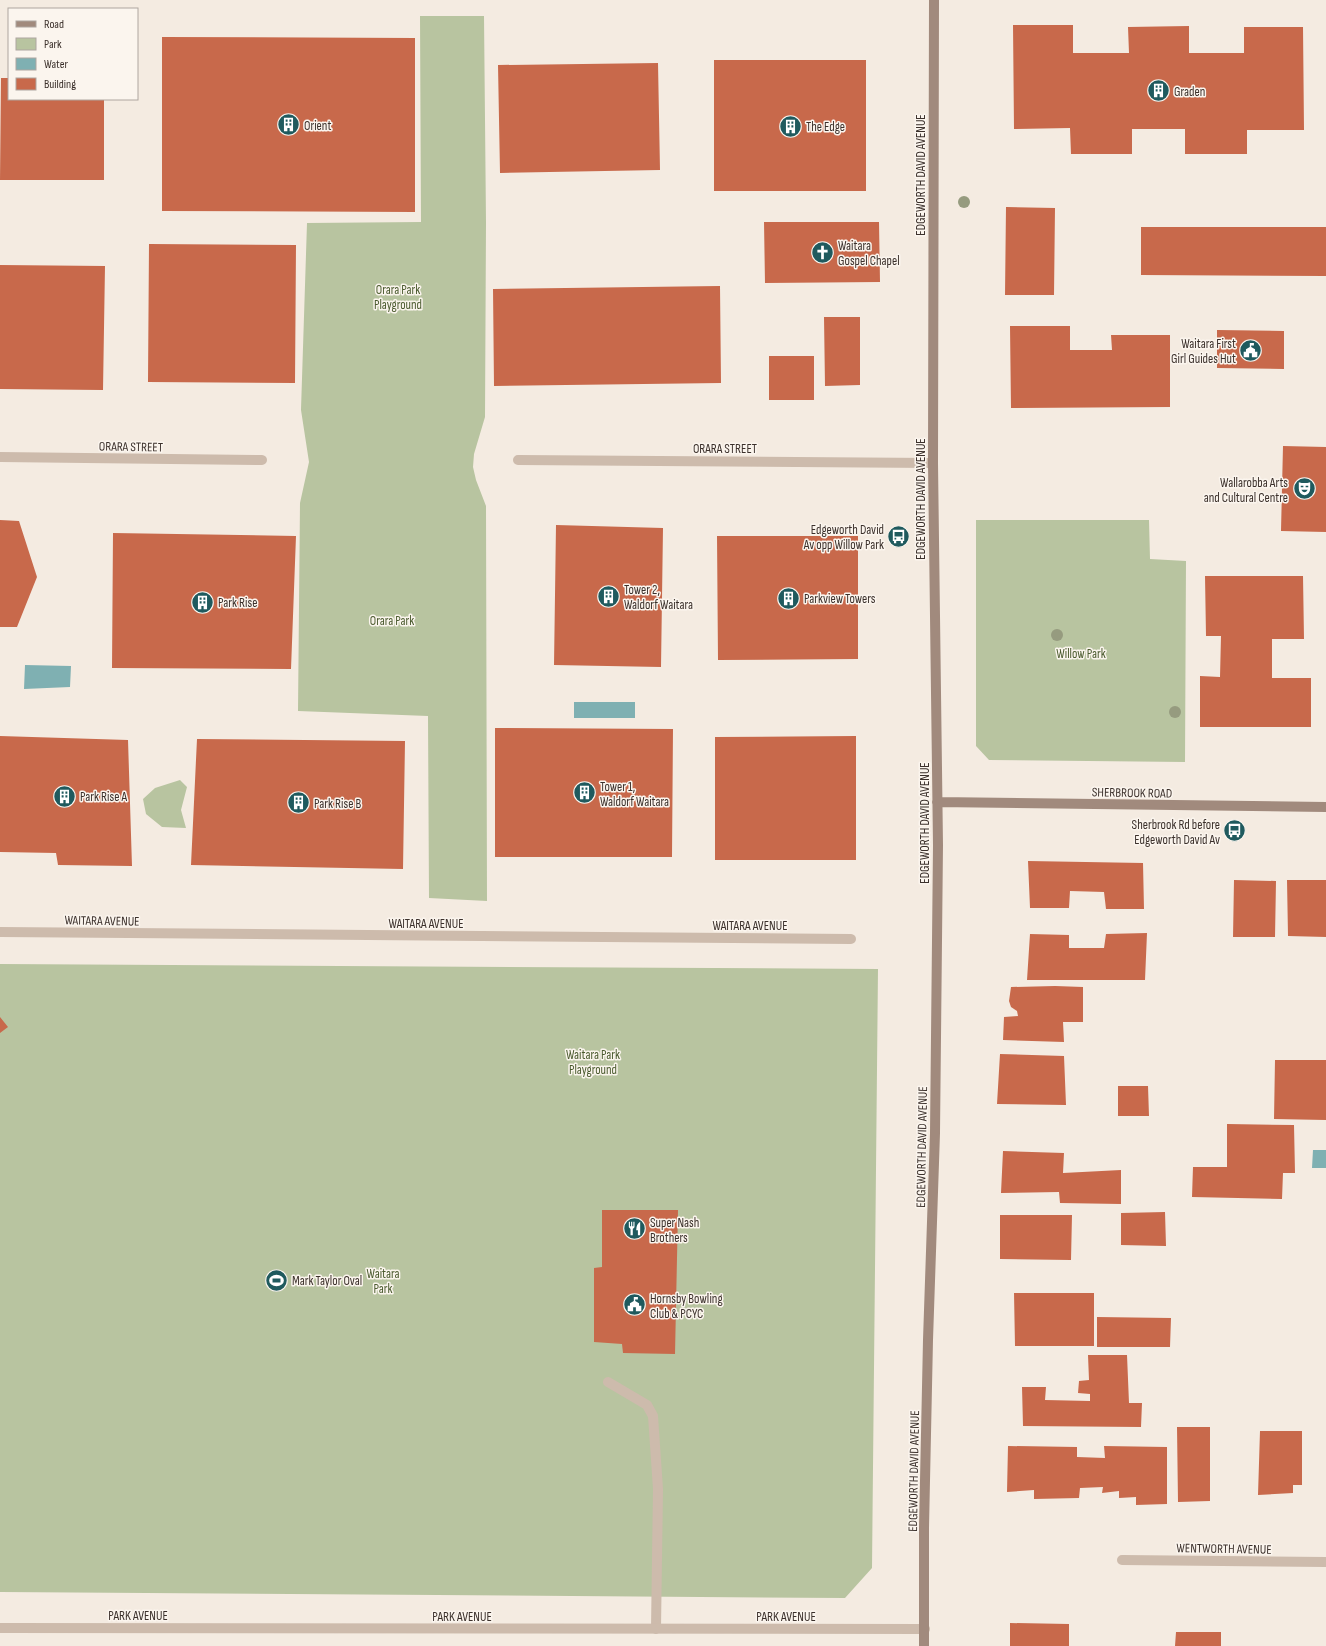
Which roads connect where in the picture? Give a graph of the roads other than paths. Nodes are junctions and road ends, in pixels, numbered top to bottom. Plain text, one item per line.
1 (934, 0) edge
2 (0, 457) edge
3 (262, 460) dead end
4 (518, 460) dead end
5 (933, 463) junction
6 (937, 802) junction
7 (1326, 808) edge
8 (0, 932) edge
9 (851, 939) dead end
10 (608, 1382) dead end
11 (1122, 1560) dead end
12 (1326, 1562) edge
13 (0, 1628) edge
14 (925, 1628) junction
15 (656, 1629) junction
16 (924, 1646) edge

1 - 5 main road, EDGEWORTH DAVID AVENUE
2 - 3 street, ORARA STREET
4 - 5 street, ORARA STREET
5 - 6 main road, EDGEWORTH DAVID AVENUE
6 - 7 main road, SHERBROOK ROAD
6 - 14 main road, EDGEWORTH DAVID AVENUE
8 - 9 street, WAITARA AVENUE
10 - 15 street
11 - 12 street, WENTWORTH AVENUE
13 - 15 street, PARK AVENUE
14 - 15 street, PARK AVENUE
14 - 16 main road, EDGEWORTH DAVID AVENUE

